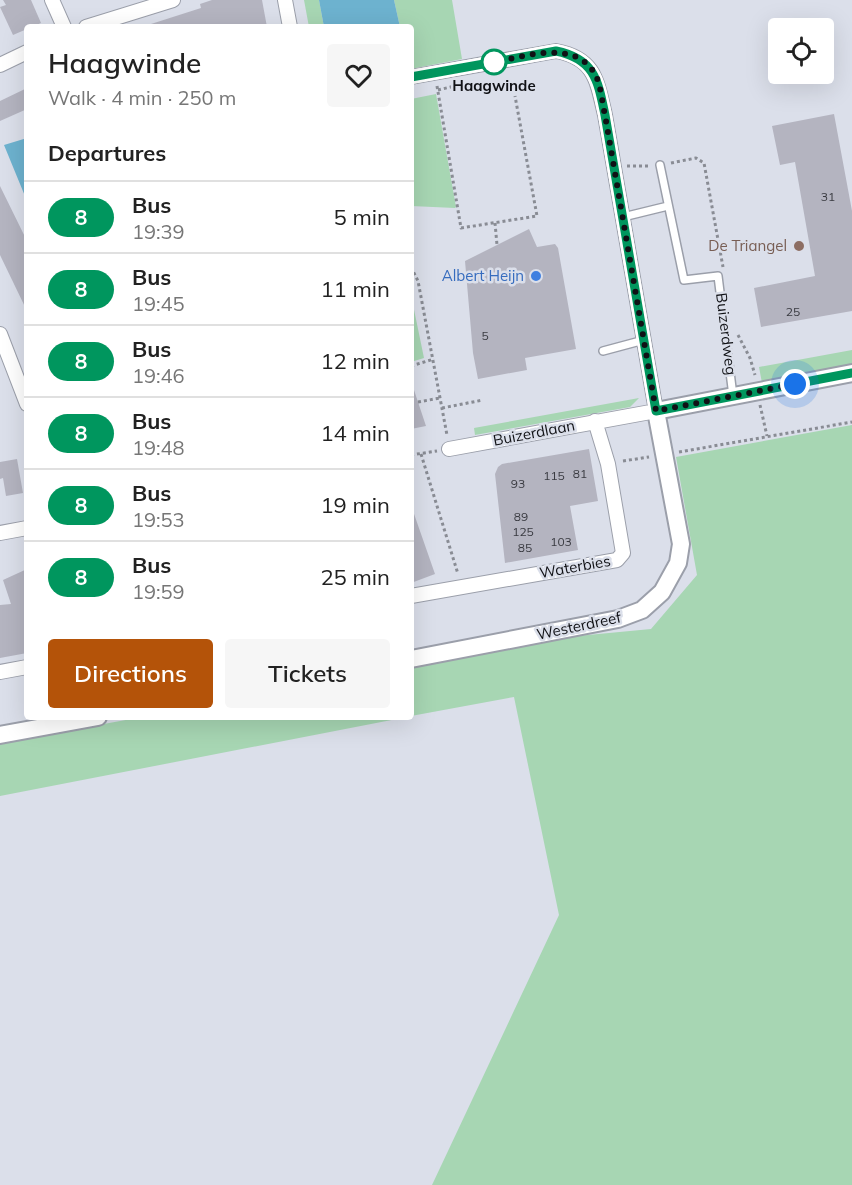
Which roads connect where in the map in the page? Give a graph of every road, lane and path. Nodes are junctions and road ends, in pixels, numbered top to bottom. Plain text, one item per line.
1 (52, 0) edge
2 (173, 0) edge
3 (285, 0) edge
4 (148, 4) edge
5 (63, 24) edge
6 (94, 24) edge
7 (289, 24) edge
8 (24, 53) edge
9 (1, 63) edge
10 (435, 73) junction
11 (414, 76) edge
12 (515, 96) dead end
13 (660, 165) dead end
14 (668, 206) junction
15 (623, 217) junction
16 (495, 223) junction
17 (497, 245) dead end
18 (414, 273) edge
19 (0, 334) edge
20 (644, 340) junction
21 (603, 351) dead end
22 (434, 359) junction
23 (414, 365) edge
24 (852, 373) edge
25 (24, 396) edge
26 (733, 396) junction
27 (440, 398) junction
28 (483, 400) dead end
29 (418, 402) dead end
30 (442, 408) junction
31 (656, 411) junction
32 (595, 421) junction
33 (852, 422) edge
34 (449, 449) junction
35 (689, 450) dead end
36 (421, 454) junction
37 (414, 455) edge
38 (24, 528) edge
39 (0, 532) edge
40 (462, 587) junction
41 (414, 595) edge
42 (414, 658) edge
43 (24, 668) edge
44 (0, 672) edge
45 (82, 720) edge
46 (0, 735) edge

1 - 5 street
2 - 4 street
3 - 7 street
4 - 6 street
8 - 9 street
10 - 11 street
10 - 15 street
10 - 16 path
12 - 16 path
13 - 14 lane, Buizerdweg
14 - 15 lane
14 - 26 lane, Buizerdweg
15 - 20 street
16 - 17 path
18 - 22 path
19 - 25 street
20 - 21 lane
20 - 31 street
22 - 23 path
22 - 27 path
24 - 26 street, Buizerdweg
26 - 31 street, Buizerdweg
27 - 29 path
27 - 30 path
28 - 30 path
30 - 34 path
31 - 32 street, Buizerdlaan
31 - 42 street, Westerdreef
32 - 34 street, Buizerdlaan
32 - 40 street, Waterbies
33 - 35 path
34 - 36 path
36 - 37 path
36 - 40 path
38 - 39 street
40 - 41 street, Waterbies
43 - 44 street
45 - 46 street

